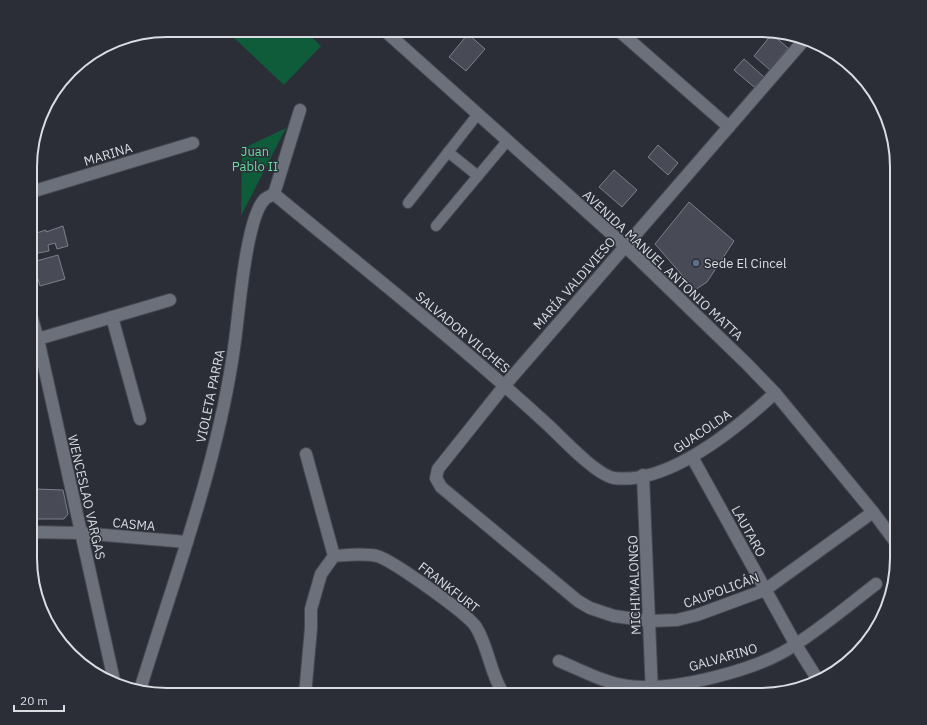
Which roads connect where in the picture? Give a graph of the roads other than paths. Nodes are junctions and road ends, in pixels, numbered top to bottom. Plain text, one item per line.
1 (392, 37) edge
2 (626, 37) edge
3 (801, 44) edge
4 (300, 110) dead end
5 (478, 114) junction
6 (729, 127) junction
7 (508, 140) junction
8 (193, 144) dead end
9 (448, 152) junction
10 (478, 176) junction
11 (37, 190) edge
12 (274, 194) junction
13 (408, 203) dead end
14 (436, 226) dead end
15 (624, 245) junction
16 (170, 300) dead end
17 (112, 317) junction
18 (37, 336) edge
19 (38, 339) junction
20 (505, 385) junction
21 (775, 393) junction
22 (140, 419) dead end
23 (306, 454) dead end
24 (692, 457) junction
25 (640, 475) junction
26 (436, 478) joint
27 (873, 512) junction
28 (37, 532) edge
29 (81, 533) junction
30 (890, 535) edge
31 (187, 542) junction
32 (334, 556) junction
33 (876, 584) dead end
34 (765, 590) junction
35 (650, 621) junction
36 (796, 645) junction
37 (559, 661) dead end
38 (113, 676) edge
39 (815, 676) edge
40 (141, 685) edge
41 (306, 688) edge
42 (500, 688) edge
43 (638, 688) edge
44 (652, 688) edge
45 (664, 688) edge

1 - 5 street, AVENIDA MANUEL ANTONIO MATTA
2 - 6 street
3 - 6 street, MARÍA VALDIVIESO
4 - 12 street
5 - 7 street, AVENIDA MANUEL ANTONIO MATTA
5 - 9 lane
6 - 15 street, MARÍA VALDIVIESO
7 - 10 lane
7 - 15 street, AVENIDA MANUEL ANTONIO MATTA
8 - 11 street, MARINA
9 - 10 lane
9 - 13 lane
10 - 14 lane
12 - 20 street, SALVADOR VILCHES
12 - 31 street, VIOLETA PARRA
15 - 20 street, MARÍA VALDIVIESO
15 - 21 street, AVENIDA MANUEL ANTONIO MATTA
16 - 17 street
17 - 19 street
17 - 22 street
18 - 19 street, WENCESLAO VARGAS
19 - 29 street, WENCESLAO VARGAS
20 - 25 street, SALVADOR VILCHES
20 - 26 street, MARÍA VALDIVIESO
21 - 24 street, GUACOLDA
21 - 27 street, AVENIDA MANUEL ANTONIO MATTA
23 - 32 street
24 - 25 street, GUACOLDA
24 - 34 street, LAUTARO
25 - 35 street, MICHIMALONGO
26 - 35 street, CAUPOLICÁN
27 - 30 street, AVENIDA MANUEL ANTONIO MATTA
27 - 34 street, CAUPOLICÁN
28 - 29 street, CASMA
29 - 31 street, CASMA
29 - 38 street, WENCESLAO VARGAS
31 - 40 street, VIOLETA PARRA
32 - 41 street
32 - 42 street, FRANKFURT
33 - 36 street, GALVARINO
34 - 35 street, CAUPOLICÁN
34 - 36 street, LAUTARO
35 - 44 street, MICHIMALONGO
36 - 39 street, LAUTARO
36 - 45 street, GALVARINO
37 - 43 street, GALVARINO

